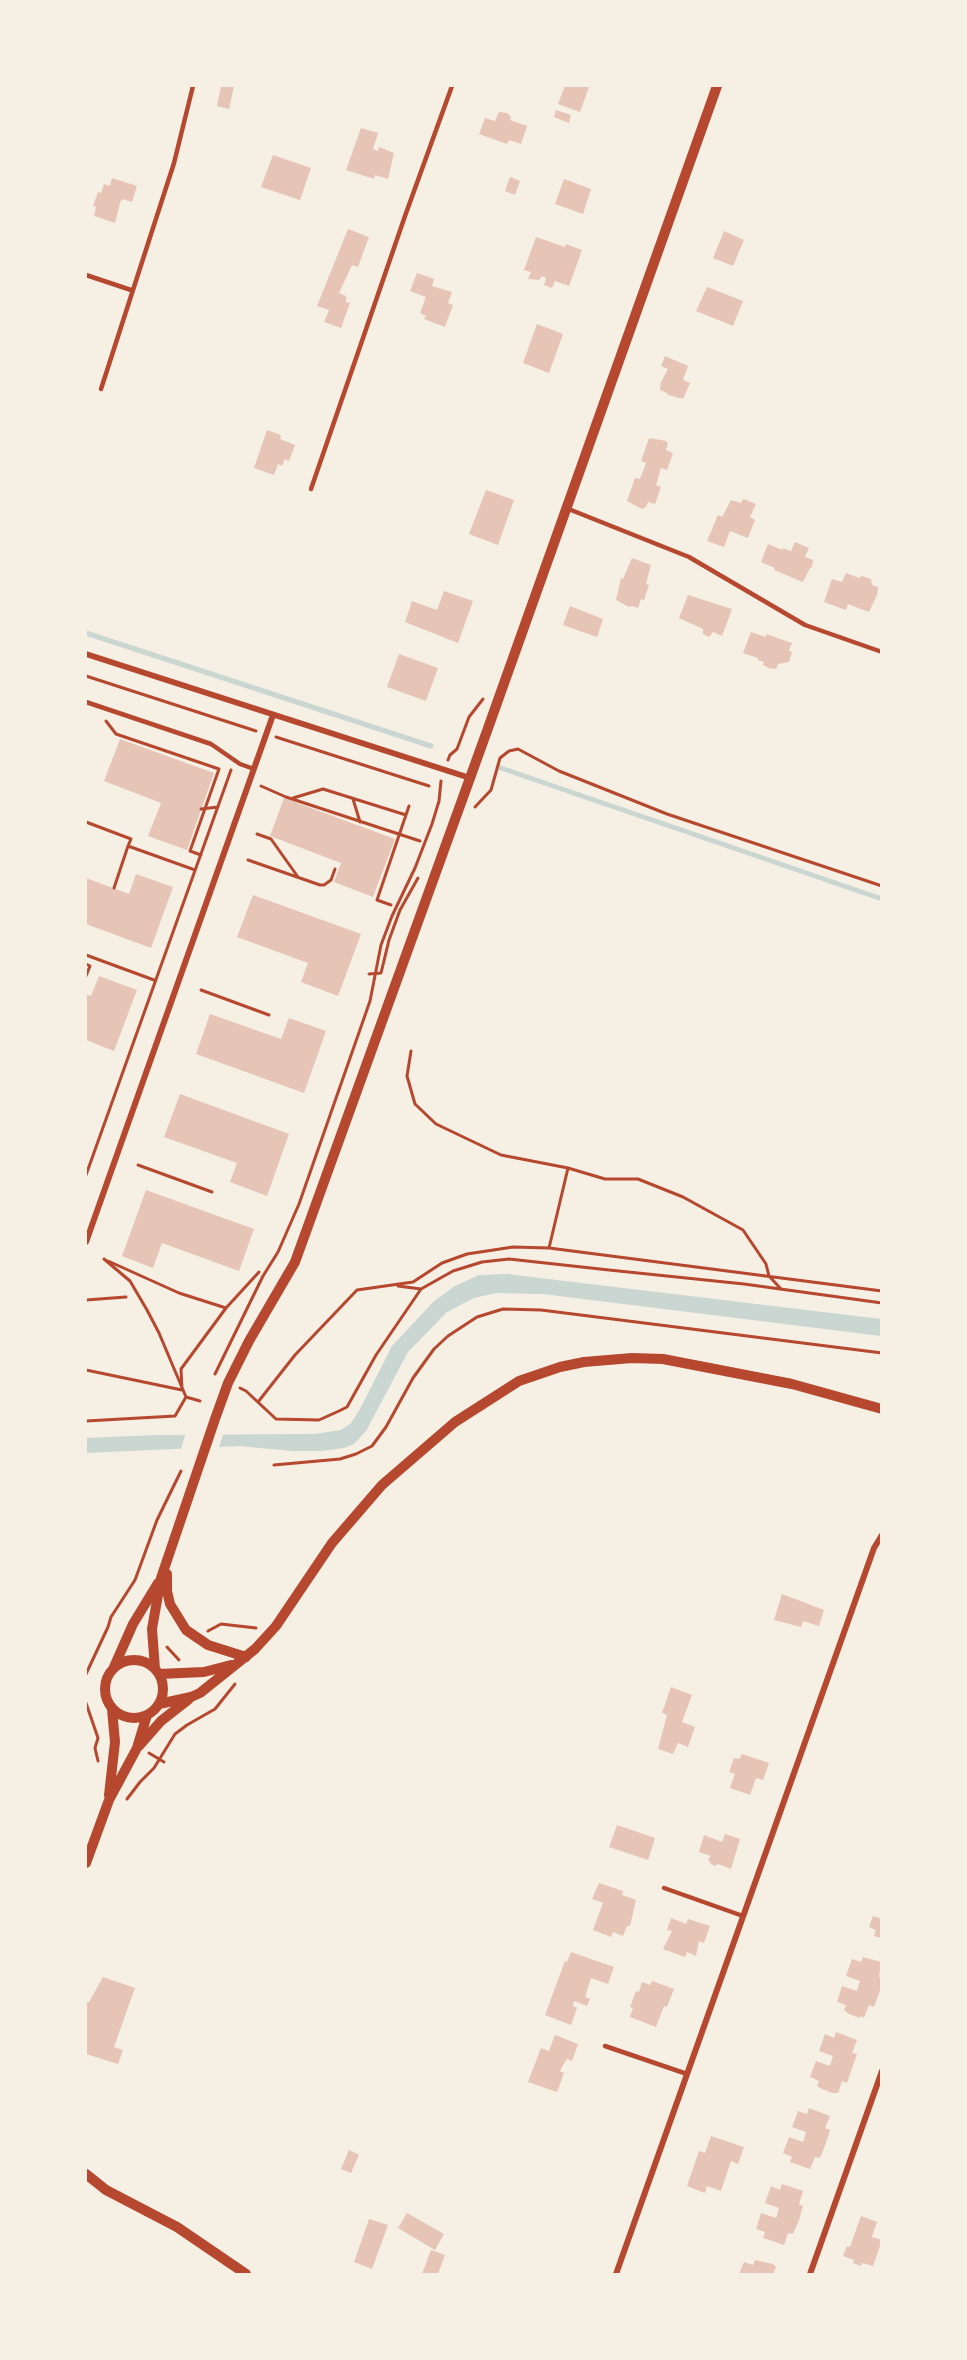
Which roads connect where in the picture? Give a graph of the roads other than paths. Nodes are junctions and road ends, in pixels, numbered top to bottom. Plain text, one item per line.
1 (193, 86) edge
2 (452, 86) edge
3 (717, 86) edge
4 (86, 274) edge
5 (131, 290) junction
6 (101, 388) dead end
7 (311, 489) dead end
8 (566, 508) junction
9 (882, 652) edge
10 (86, 654) edge
11 (86, 702) edge
12 (273, 715) junction
13 (254, 770) junction
14 (470, 778) junction
15 (86, 1242) edge
16 (882, 1409) edge
17 (882, 1535) edge
18 (167, 1559) junction
19 (161, 1578) junction
20 (246, 1657) junction
21 (234, 1664) junction
22 (114, 1666) junction
23 (157, 1671) junction
24 (191, 1697) junction
25 (159, 1704) junction
26 (112, 1709) junction
27 (147, 1715) junction
28 (142, 1750) junction
29 (109, 1800) junction
30 (86, 1863) edge
31 (664, 1888) dead end
32 (743, 1916) junction
33 (605, 2046) dead end
34 (882, 2071) edge
35 (687, 2074) junction
36 (86, 2174) edge
37 (86, 2185) edge
38 (99, 2186) junction
39 (246, 2274) edge
40 (616, 2274) edge
41 (810, 2274) edge

1 - 5 lane
2 - 7 lane
3 - 8 street
4 - 5 lane
5 - 6 lane
8 - 9 lane
8 - 14 street
10 - 12 street
11 - 13 lane
12 - 13 street
12 - 14 street
13 - 15 street
14 - 18 street
16 - 20 street
17 - 32 street
18 - 19 street
18 - 20 street
19 - 22 street
19 - 23 street
20 - 21 street
21 - 23 street
21 - 24 street
22 - 23 street
22 - 26 street
23 - 25 street
24 - 25 street
24 - 28 street
25 - 27 street
26 - 27 street
26 - 29 street
27 - 28 street
28 - 29 street
29 - 30 street
31 - 32 lane
32 - 35 street
33 - 35 lane
34 - 41 street
35 - 40 street
36 - 38 street
37 - 38 street
38 - 39 street

